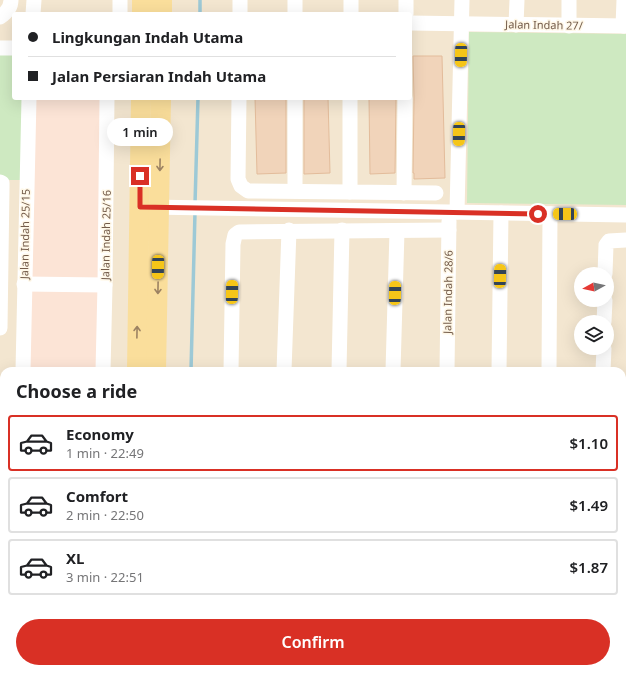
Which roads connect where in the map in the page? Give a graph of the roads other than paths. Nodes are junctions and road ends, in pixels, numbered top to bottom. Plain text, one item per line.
1 (11, 0) edge
2 (34, 0) edge
3 (120, 0) edge
4 (142, 0) edge
5 (162, 0) edge
6 (240, 0) edge
7 (295, 0) edge
8 (351, 0) edge
9 (406, 0) edge
10 (462, 0) edge
11 (516, 0) edge
12 (569, 0) edge
13 (624, 0) edge
14 (33, 12) edge
15 (120, 12) edge
16 (142, 12) edge
17 (162, 12) edge
18 (240, 12) edge
19 (295, 12) edge
20 (351, 12) edge
21 (406, 12) edge
22 (0, 17) edge
23 (412, 23) edge
24 (461, 24) junction
25 (516, 25) junction
26 (569, 26) junction
27 (624, 26) edge
28 (0, 48) edge
29 (12, 48) edge
30 (29, 100) edge
31 (108, 100) edge
32 (141, 100) edge
33 (161, 100) edge
34 (239, 100) edge
35 (295, 100) edge
36 (350, 100) edge
37 (405, 100) edge
38 (1, 183) edge
39 (295, 191) junction
40 (350, 192) junction
41 (404, 193) junction
42 (436, 193) dead end
43 (150, 207) junction
44 (453, 212) junction
45 (501, 213) junction
46 (550, 214) junction
47 (626, 215) edge
48 (289, 230) junction
49 (342, 230) junction
50 (397, 230) junction
51 (448, 230) junction
52 (620, 240) edge
53 (605, 267) edge
54 (24, 284) junction
55 (105, 285) junction
56 (0, 328) edge
57 (604, 355) edge
58 (23, 367) edge
59 (103, 367) edge
60 (137, 367) edge
61 (156, 367) edge
62 (231, 367) edge
63 (284, 367) edge
64 (339, 367) edge
65 (393, 367) edge
66 (447, 367) edge
67 (499, 367) edge
68 (549, 367) edge
69 (603, 367) edge

1 - 22 street
2 - 14 street
3 - 15 street
4 - 16 main road
5 - 17 main road
6 - 18 street
7 - 19 street
8 - 20 street
9 - 21 street
10 - 24 street, Jalan Indah 28/6
11 - 25 street
12 - 26 street
13 - 27 street
23 - 24 street, Jalan Indah 27/
24 - 25 street, Jalan Indah 27/
24 - 44 street, Jalan Indah 28/6
25 - 26 street, Jalan Indah 27/
26 - 27 street, Jalan Indah 27/
28 - 29 street
30 - 54 street, Jalan Indah 25/15
31 - 55 street, Jalan Indah 25/16
32 - 43 main road
33 -> 43 main road
34 - 39 street
35 - 39 street
36 - 40 street
37 - 41 street
38 - 56 street
39 - 40 street
40 - 41 street
41 - 42 street
43 - 44 street
60 -> 43 main road
43 -> 61 main road
44 - 45 street
44 - 51 street, Jalan Indah 28/6
45 - 46 street
45 - 67 street
46 - 47 street
46 - 68 street
48 - 49 street
48 - 62 street
48 - 63 street
49 - 50 street
49 - 64 street
50 - 51 street
50 - 65 street
51 - 66 street, Jalan Indah 28/6
52 - 53 street
54 - 55 street
54 - 58 street, Jalan Indah 25/15
55 - 59 street, Jalan Indah 25/16
57 - 69 street

